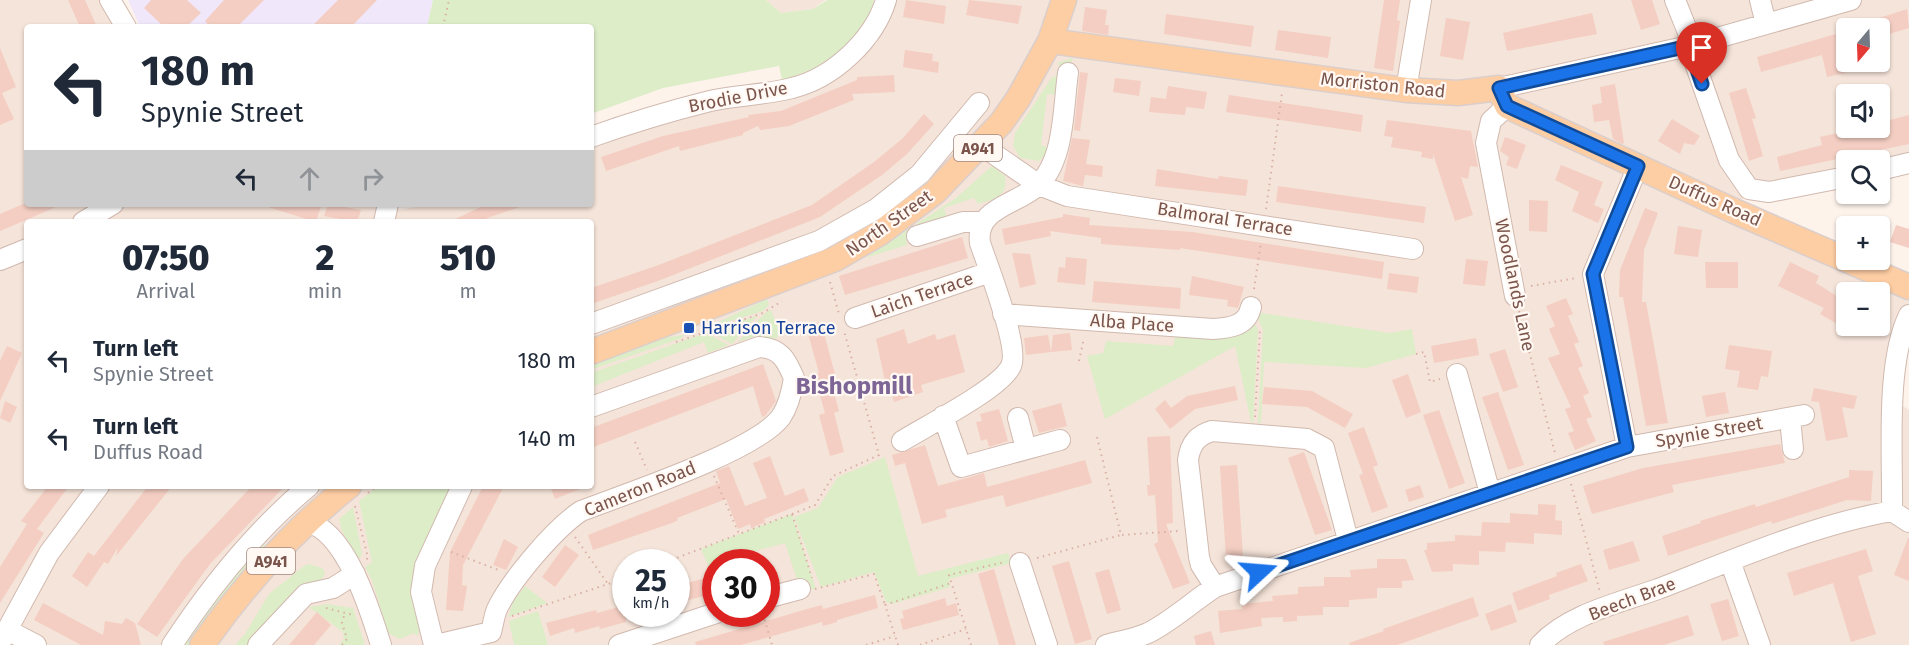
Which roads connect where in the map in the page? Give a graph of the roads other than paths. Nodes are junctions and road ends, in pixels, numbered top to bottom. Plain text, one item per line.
1 (110, 0) edge
2 (886, 0) edge
3 (1064, 0) edge
4 (1421, 0) edge
5 (1676, 0) edge
6 (1760, 0) edge
7 (1851, 0) edge
8 (124, 24) edge
9 (1766, 24) junction
10 (1050, 41) junction
11 (1691, 45) junction
12 (1068, 73) dead end
13 (1406, 90) junction
14 (1503, 97) junction
15 (980, 103) dead end
16 (594, 136) edge
17 (981, 145) junction
18 (1909, 163) edge
19 (1638, 166) junction
20 (1890, 168) edge
21 (1836, 179) edge
22 (1039, 185) junction
23 (108, 207) edge
24 (88, 219) edge
25 (983, 222) junction
26 (917, 236) dead end
27 (1413, 249) dead end
28 (24, 250) edge
29 (0, 260) edge
30 (990, 272) junction
31 (1909, 287) edge
32 (1514, 293) road end
33 (1250, 310) road end
34 (1003, 314) junction
35 (1909, 315) edge
36 (855, 318) dead end
37 (594, 323) edge
38 (594, 351) edge
39 (1457, 374) road end
40 (594, 406) edge
41 (943, 416) junction
42 (1018, 418) dead end
43 (1060, 440) dead end
44 (902, 441) dead end
45 (1627, 447) junction
46 (1026, 449) junction
47 (1793, 449) dead end
48 (97, 489) edge
49 (300, 489) edge
50 (461, 489) edge
51 (1490, 493) junction
52 (350, 500) edge
53 (1892, 511) junction
54 (307, 522) junction
55 (1909, 522) edge
56 (1348, 540) junction
57 (1730, 561) junction
58 (1020, 563) road end
59 (350, 568) junction
60 (806, 584) road end
61 (1215, 587) junction
62 (780, 593) edge
63 (702, 618) edge
64 (495, 633) edge
65 (3, 636) edge
66 (36, 645) edge
67 (172, 645) edge
68 (202, 645) edge
69 (258, 645) edge
70 (381, 645) edge
71 (435, 645) edge
72 (619, 645) edge
73 (1047, 645) edge
74 (1106, 645) edge
75 (1540, 645) edge
76 (1760, 645) edge

1 - 8 street
2 - 16 street, Brodie Drive
3 - 10 main road, North Street / A941
4 - 13 street
5 - 11 street
6 - 9 street
7 - 9 street, Morriston Road
9 - 11 street, Morriston Road
10 - 13 main road, Morriston Road
10 - 17 main road, North Street / A941
11 - 14 street, Morriston Road
11 - 21 street
12 - 22 street
13 - 14 main road, Morriston Road
14 - 19 main road, Duffus Road
14 - 32 street, Woodlands Lane
15 - 37 street
17 - 22 street, Balmoral Terrace
17 - 38 main road, North Street / A941
18 - 20 street
19 - 31 main road, Duffus Road
19 - 45 street
22 - 25 street
22 - 27 street, Balmoral Terrace
23 - 24 street
25 - 26 street
25 - 30 street
28 - 29 street
30 - 34 street
30 - 36 street, Laich Terrace
33 - 34 street, Alba Place
34 - 41 street
35 - 53 street
39 - 51 street
40 - 64 street, Cameron Road
41 - 44 street
41 - 46 street
42 - 46 street
43 - 46 street
45 - 47 street, Spynie Street
45 - 51 street, Spynie Street
48 - 65 street
49 - 67 street
50 - 71 street
51 - 56 street, Spynie Street
52 - 54 main road, A941
53 - 55 street
53 - 57 street, Beech Brae
54 - 59 street
54 - 68 main road, A941
56 - 61 street, Spynie Street
56 - 61 street
57 - 75 street, Beech Brae
57 - 76 street
58 - 73 street
59 - 69 street
59 - 70 street
60 - 62 street
61 - 74 street, Spynie Street
63 - 72 street
64 - 71 street
65 - 66 street

